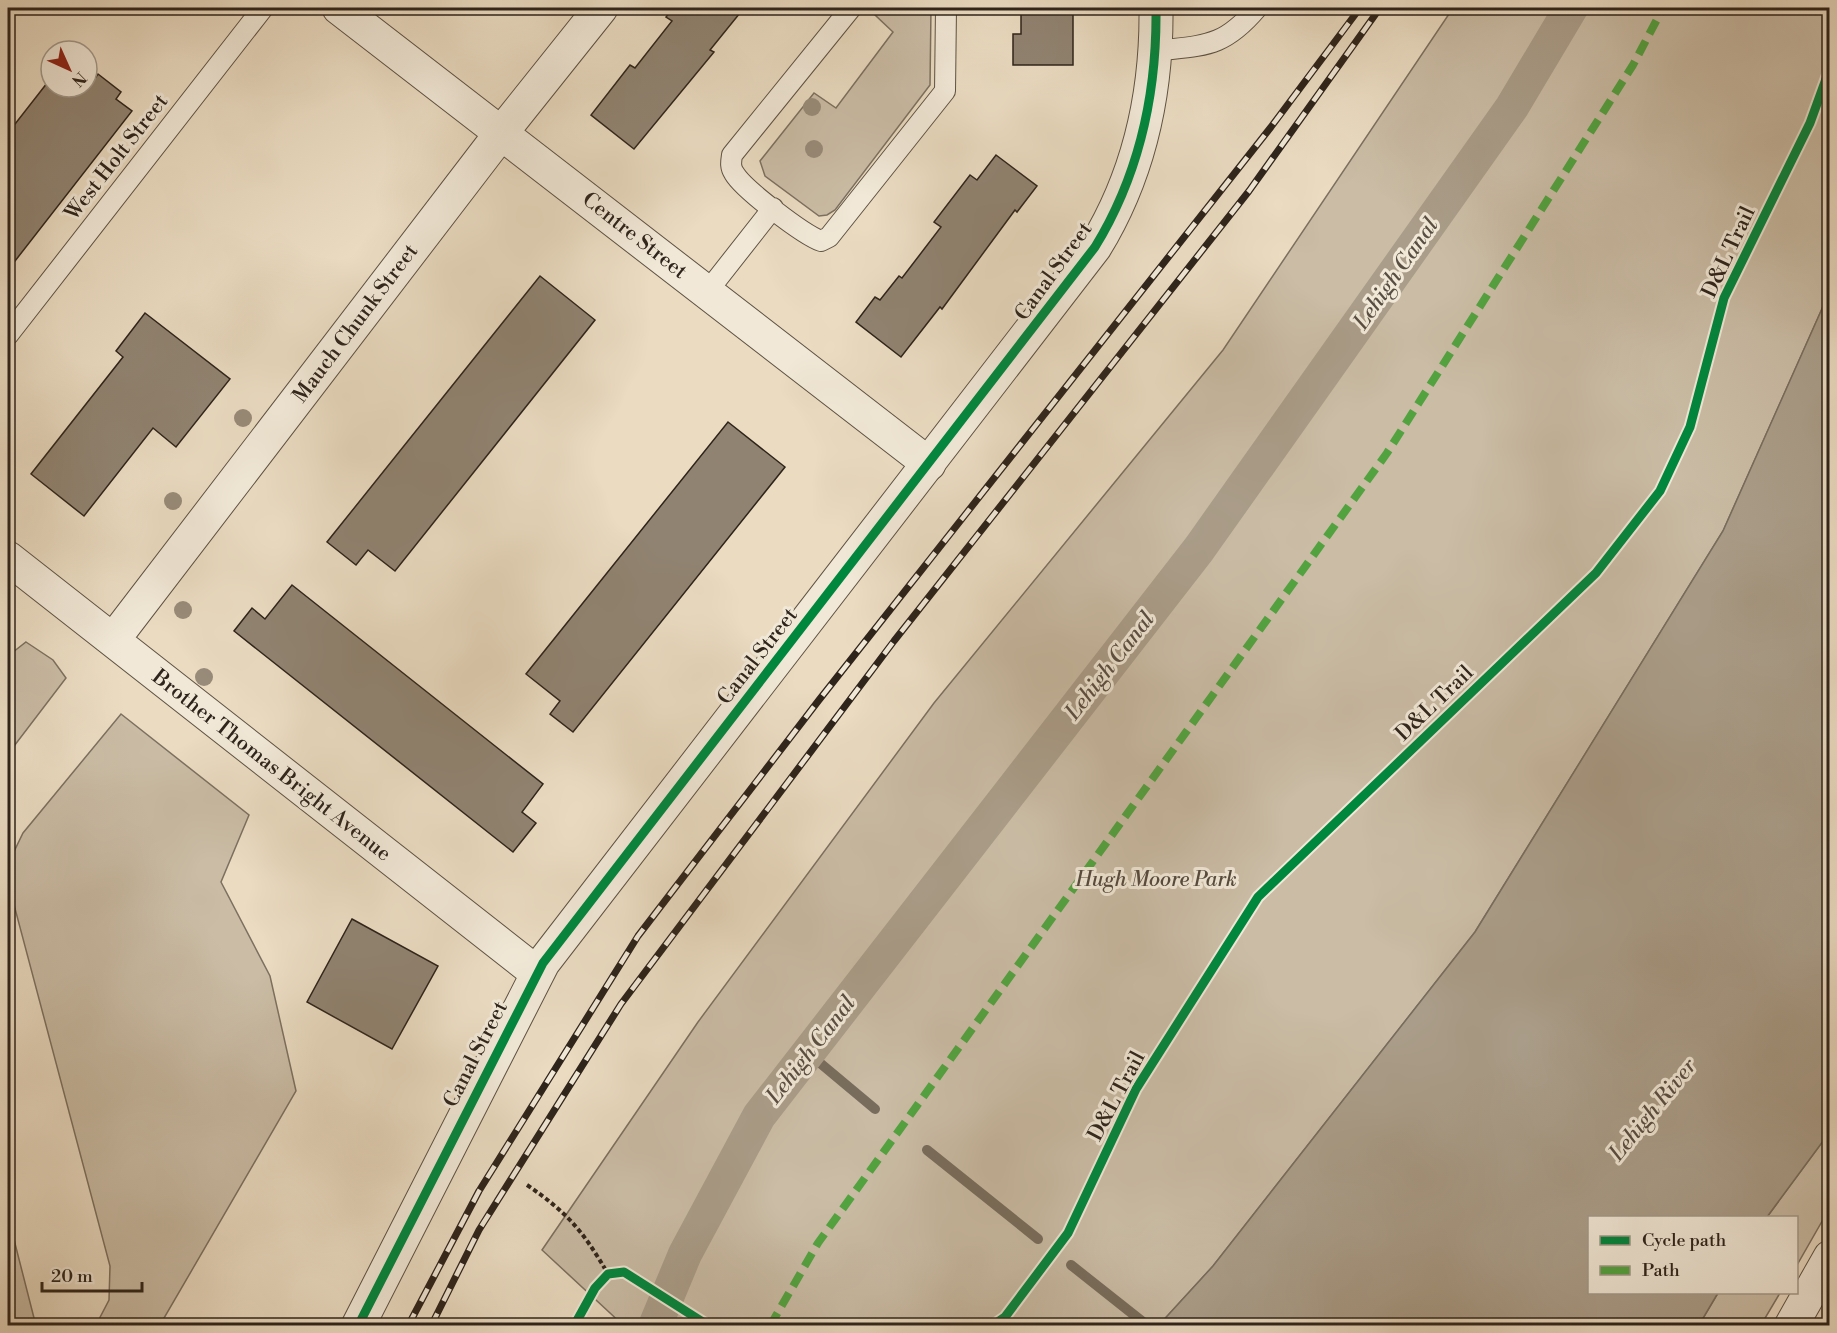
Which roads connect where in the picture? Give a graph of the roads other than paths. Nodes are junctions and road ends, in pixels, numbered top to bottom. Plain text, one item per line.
1 (262, 8) edge
2 (339, 8) edge
3 (601, 8) edge
4 (851, 8) edge
5 (946, 8) edge
6 (1156, 8) edge
7 (1257, 8) edge
8 (1155, 51) junction
9 (502, 132) junction
10 (773, 208) junction
11 (707, 292) junction
12 (8, 335) edge
13 (929, 464) junction
14 (8, 558) edge
15 (113, 640) junction
16 (537, 973) junction
17 (1830, 1257) edge
18 (358, 1326) edge
19 (1791, 1326) edge

1 - 12 lane, West Holt Street
2 - 9 street, Centre Street
3 - 9 street, Mauch Chunk Street
4 - 10 lane
5 - 10 lane
6 - 8 street, Canal Street
7 - 8 lane
8 - 13 street, Canal Street
9 - 11 street, Centre Street
9 - 15 street, Mauch Chunk Street
10 - 11 lane
11 - 13 street, Centre Street
13 - 16 street, Canal Street
14 - 15 street, Brother Thomas Bright Avenue
15 - 16 street, Brother Thomas Bright Avenue
16 - 18 street, Canal Street
17 - 19 street

